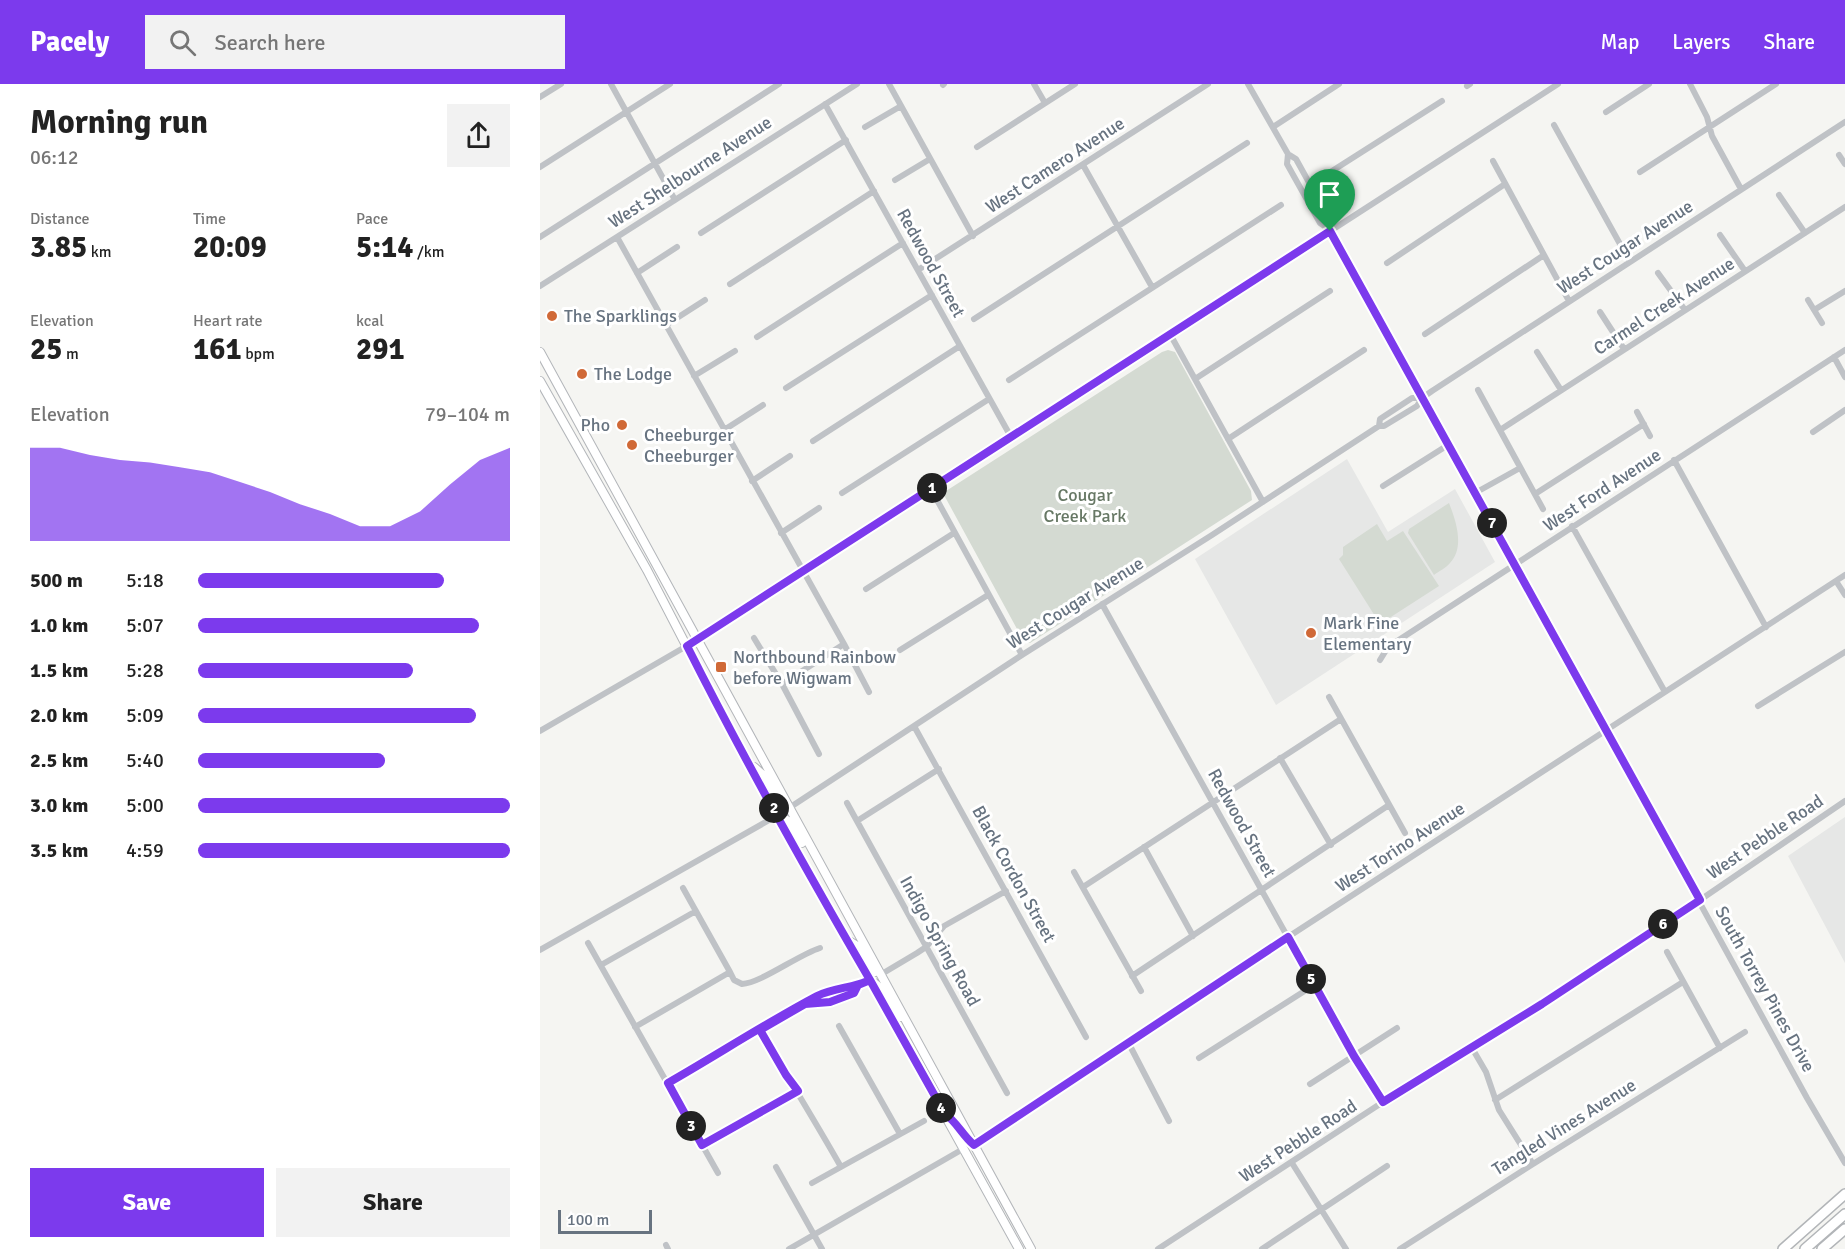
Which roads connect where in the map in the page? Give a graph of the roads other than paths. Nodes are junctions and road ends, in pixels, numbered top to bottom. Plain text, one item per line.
1 (561, 84) edge
2 (611, 84) edge
3 (670, 84) edge
4 (779, 84) edge
5 (856, 84) edge
6 (889, 84) edge
7 (1034, 84) edge
8 (1075, 84) edge
9 (1208, 84) edge
10 (1248, 84) edge
11 (1339, 84) edge
12 (1558, 84) edge
13 (1649, 84) edge
14 (1690, 84) edge
15 (1776, 84) edge
16 (540, 97) edge
17 (1442, 101) dead end
18 (1044, 103) junction
19 (825, 104) junction
20 (901, 106) junction
21 (626, 112) junction
22 (1606, 112) dead end
23 (1845, 123) edge
24 (1554, 125) dead end
25 (865, 127) dead end
26 (1273, 127) junction
27 (1710, 128) junction
28 (846, 140) junction
29 (1247, 143) dead end
30 (977, 147) dead end
31 (1288, 154) junction
32 (1839, 156) dead end
33 (930, 159) junction
34 (1493, 161) dead end
35 (655, 164) junction
36 (1845, 164) edge
37 (1083, 165) junction
38 (540, 167) edge
39 (1640, 172) dead end
40 (895, 180) dead end
41 (1505, 184) junction
42 (1310, 185) junction
43 (1741, 189) junction
44 (874, 191) junction
45 (1779, 195) dead end
46 (675, 200) junction
47 (1281, 205) dead end
48 (1845, 207) edge
49 (1117, 227) junction
50 (1330, 231) junction
51 (701, 233) dead end
52 (1805, 233) junction
53 (1720, 235) dead end
54 (973, 236) junction
55 (540, 237) edge
56 (617, 237) junction
57 (903, 243) junction
58 (677, 247) dead end
59 (1544, 255) junction
60 (1630, 261) junction
61 (1387, 263) dead end
62 (918, 270) junction
63 (1745, 272) junction
64 (637, 273) junction
65 (1658, 273) dead end
66 (730, 284) dead end
67 (540, 286) edge
68 (1152, 287) junction
69 (1330, 291) dead end
70 (1845, 291) edge
71 (932, 295) junction
72 (705, 300) dead end
73 (1569, 300) junction
74 (1808, 300) dead end
75 (1685, 310) junction
76 (1814, 310) junction
77 (1600, 312) dead end
78 (974, 319) dead end
79 (1822, 323) dead end
80 (666, 325) junction
81 (1170, 334) junction
82 (1425, 334) dead end
83 (757, 337) dead end
84 (960, 346) junction
85 (1624, 349) junction
86 (1364, 350) dead end
87 (1845, 350) edge
88 (735, 351) dead end
89 (1537, 352) dead end
90 (541, 354) edge
91 (1834, 357) junction
92 (694, 376) junction
93 (1845, 377) edge
94 (1195, 379) junction
95 (1009, 380) dead end
96 (540, 381) edge
97 (786, 388) dead end
98 (1478, 390) dead end
99 (1561, 390) junction
100 (1422, 398) junction
101 (989, 399) junction
102 (763, 405) dead end
103 (1845, 410) edge
104 (1637, 412) dead end
105 (563, 421) junction
106 (1644, 424) junction
107 (724, 430) junction
108 (1500, 430) junction
109 (1813, 432) dead end
110 (1650, 436) dead end
111 (1011, 437) junction
112 (1228, 439) junction
113 (813, 441) dead end
114 (1448, 445) junction
115 (790, 456) dead end
116 (1674, 460) junction
117 (603, 468) junction
118 (1520, 468) junction
119 (752, 481) junction
120 (599, 484) junction
121 (1383, 486) dead end
122 (931, 489) junction
123 (842, 493) dead end
124 (1476, 493) junction
125 (1535, 494) junction
126 (1263, 502) junction
127 (819, 508) dead end
128 (1543, 509) dead end
129 (634, 525) junction
130 (1572, 526) junction
131 (781, 533) junction
132 (954, 533) junction
133 (1515, 564) junction
134 (803, 571) junction
135 (1845, 576) edge
136 (1836, 581) junction
137 (866, 588) dead end
138 (988, 595) junction
139 (1845, 595) edge
140 (1102, 604) junction
141 (1766, 627) junction
142 (754, 638) dead end
143 (697, 640) junction
144 (844, 644) junction
145 (687, 646) junction
146 (900, 650) dead end
147 (1845, 652) edge
148 (1022, 655) junction
149 (1380, 660) dead end
150 (782, 684) junction
151 (869, 692) dead end
152 (1665, 692) junction
153 (1329, 697) dead end
154 (1758, 706) dead end
155 (1341, 718) junction
156 (914, 726) junction
157 (1606, 730) junction
158 (540, 731) edge
159 (819, 754) dead end
160 (1280, 758) junction
161 (750, 765) junction
162 (939, 769) junction
163 (1845, 801) edge
164 (1213, 802) junction
165 (847, 803) dead end
166 (1389, 805) junction
167 (789, 808) junction
168 (778, 815) junction
169 (857, 821) junction
170 (1405, 833) dead end
171 (1331, 845) junction
172 (1144, 847) junction
173 (818, 862) junction
174 (1074, 872) dead end
175 (1083, 887) junction
176 (683, 888) dead end
177 (1006, 891) junction
178 (1262, 891) junction
179 (1700, 900) junction
180 (696, 911) junction
181 (1193, 936) junction
182 (1288, 937) junction
183 (845, 938) junction
184 (588, 943) dead end
185 (926, 947) junction
186 (820, 948) dead end
187 (540, 950) edge
188 (1667, 952) dead end
189 (601, 965) junction
190 (730, 972) junction
191 (880, 975) junction
192 (1132, 976) junction
193 (870, 980) junction
194 (1683, 982) junction
195 (1314, 985) junction
196 (1141, 991) dead end
197 (908, 1025) junction
198 (839, 1026) dead end
199 (635, 1027) junction
200 (1397, 1028) dead end
201 (760, 1030) junction
202 (1745, 1032) dead end
203 (1086, 1037) dead end
204 (1128, 1042) junction
205 (1472, 1048) junction
206 (1720, 1048) junction
207 (1354, 1056) junction
208 (1199, 1058) dead end
209 (668, 1083) junction
210 (1310, 1084) dead end
211 (798, 1091) junction
212 (1007, 1093) dead end
213 (1495, 1100) junction
214 (1383, 1102) junction
215 (945, 1114) junction
216 (924, 1121) dead end
217 (1169, 1121) dead end
218 (900, 1134) junction
219 (702, 1145) junction
220 (974, 1145) junction
221 (963, 1149) junction
222 (1292, 1163) junction
223 (1845, 1163) edge
224 (1533, 1164) junction
225 (1387, 1166) dead end
226 (776, 1167) dead end
227 (841, 1167) junction
228 (718, 1173) dead end
229 (812, 1183) dead end
230 (1845, 1194) edge
231 (1004, 1200) junction
232 (1322, 1209) junction
233 (1845, 1214) edge
234 (1845, 1229) edge
235 (814, 1234) junction
236 (789, 1249) edge
237 (822, 1249) edge
238 (1019, 1249) edge
239 (1031, 1249) edge
240 (1158, 1249) edge
241 (1262, 1249) edge
242 (1346, 1249) edge
243 (1400, 1249) edge
244 (1783, 1249) edge
245 (1805, 1249) edge
246 (1822, 1249) edge

1 - 16 street
2 - 21 street
3 - 21 street
4 - 35 street
5 - 19 street, West Shelbourne Avenue
6 - 20 street
7 - 18 street
8 - 18 street
9 - 37 street, West Camero Avenue
10 - 26 street, South Torrey Pines Drive
11 - 26 street
12 - 50 street
13 - 22 street
14 - 27 street
15 - 27 street
17 - 42 street
18 - 30 street
19 - 28 street, Redwood Street
19 - 46 street, West Shelbourne Avenue
20 - 25 street
20 - 33 street
21 - 35 street
21 - 38 street
23 - 43 street, West Cougar Avenue
24 - 60 street
26 - 31 street, South Torrey Pines Drive
27 - 39 street
27 - 43 street
28 - 44 street, Redwood Street
28 - 51 street
29 - 49 street
31 - 42 street, South Torrey Pines Drive
31 - 50 street, South Torrey Pines Drive
32 - 36 street
33 - 40 street
33 - 54 street
34 - 41 street
35 - 46 street
35 - 55 street
37 - 49 street
37 - 54 street, West Camero Avenue
41 - 59 street
41 - 61 street
42 - 50 street, South Torrey Pines Drive
43 - 60 street, West Cougar Avenue
44 - 57 street, Redwood Street
44 - 66 street
45 - 52 street
46 - 56 street, West Shelbourne Avenue
47 - 68 street
48 - 52 street, Carmel Creek Avenue
49 - 68 street
49 - 78 street
50 - 81 street
50 - 100 street, South Torrey Pines Drive
52 - 63 street, Carmel Creek Avenue
53 - 63 street
54 - 62 street, West Camero Avenue
56 - 64 street
56 - 67 street, West Shelbourne Avenue
57 - 62 street, Redwood Street
57 - 83 street
58 - 64 street
59 - 73 street
59 - 82 street
60 - 73 street, West Cougar Avenue
62 - 71 street, Redwood Street
63 - 75 street, Carmel Creek Avenue
64 - 80 street
65 - 75 street
68 - 95 street
69 - 94 street
70 - 76 street
71 - 84 street, Redwood Street
71 - 97 street
72 - 80 street
73 - 100 street, West Cougar Avenue
74 - 76 street
75 - 85 street, Carmel Creek Avenue
76 - 79 street
77 - 85 street
80 - 92 street
81 - 94 street
81 - 111 street
84 - 101 street, Redwood Street
84 - 113 street
85 - 99 street, Carmel Creek Avenue
86 - 112 street
87 - 91 street, West Ford Avenue
88 - 92 street
89 - 99 street
90 - 117 main road
91 - 93 street
91 - 116 street, West Ford Avenue
92 - 107 street
94 - 112 street
96 - 105 main road
98 - 108 street
99 - 108 street, Carmel Creek Avenue
100 - 114 street, South Torrey Pines Drive
100 - 126 street, West Cougar Avenue
101 - 111 street, Redwood Street
101 - 123 street
102 - 107 street
103 - 109 street
104 - 106 street
105 - 117 main road
105 - 120 main road
106 - 110 street
106 - 125 street
107 - 119 street
108 - 118 street
111 - 122 street
112 - 126 street
114 - 121 street
114 - 124 street, South Torrey Pines Drive
115 - 119 street
116 - 130 street, West Ford Avenue
116 - 141 street
117 - 129 main road
118 - 124 street
118 - 125 street
119 - 131 street
120 - 129 main road
120 - 145 main road
122 - 132 street
122 - 134 street
124 - 133 street, South Torrey Pines Drive
125 - 128 street
126 - 140 street, West Cougar Avenue
127 - 131 street
129 - 143 main road
130 - 133 street, West Ford Avenue
130 - 152 street
131 - 134 street
132 - 137 street
132 - 138 street
133 - 149 street, West Ford Avenue
133 - 157 street, South Torrey Pines Drive
134 - 143 street
134 - 144 street
135 - 136 street, West Torino Avenue
136 - 139 street
136 - 141 street, West Torino Avenue
138 - 146 street
138 - 148 street
140 - 148 street, West Cougar Avenue
140 - 164 street, Redwood Street
141 - 152 street, West Torino Avenue
142 - 150 street
143 - 145 street
143 - 167 main road
144 - 150 street
144 - 151 street
145 - 158 street
145 - 161 main road
147 - 154 street
148 - 156 street, West Cougar Avenue
150 - 159 street
152 - 157 street, West Torino Avenue
153 - 155 street
155 - 160 street
155 - 166 street
156 - 162 street, Black Cordon Street
156 - 167 street, West Cougar Avenue
157 - 179 street, South Torrey Pines Drive
157 - 182 street, West Torino Avenue
160 - 164 street
160 - 171 street
161 - 167 main road
161 - 168 main road
162 - 169 street
162 - 177 street, Black Cordon Street
163 - 179 street, West Pebble Road
164 - 172 street
164 - 178 street, Redwood Street
165 - 169 street, Indigo Spring Road
166 - 170 street
166 - 171 street
167 - 173 main road
168 - 173 main road
168 - 183 main road
168 - 187 street
169 - 185 street, Indigo Spring Road
171 - 178 street
172 - 175 street
172 - 181 street
173 - 191 main road
174 - 175 street
175 - 192 street
176 - 180 street
177 - 185 street
177 - 203 street, Black Cordon Street
178 - 181 street
178 - 182 street, Redwood Street
179 - 205 street, West Pebble Road
179 - 223 street, South Torrey Pines Drive
180 - 189 street
180 - 190 street
181 - 192 street
182 - 195 street, Redwood Street
182 - 204 street, West Torino Avenue
183 - 191 main road
183 - 193 main road
184 - 189 street
185 - 191 street
185 - 212 street, Indigo Spring Road
186 - 190 street
188 - 194 street
189 - 199 street
190 - 199 street
191 - 197 main road
192 - 196 street
193 - 197 main road
193 - 201 street
193 - 215 main road
194 - 206 street
194 - 213 street
195 - 207 street, Redwood Street
195 - 208 street
197 - 220 main road
198 - 218 street
199 - 209 street
200 - 207 street
201 - 209 street
201 - 211 street
202 - 206 street, Tangled Vines Avenue
204 - 217 street
204 - 220 street, West Torino Avenue
205 - 213 street
205 - 214 street, West Pebble Road
206 - 224 street, Tangled Vines Avenue
207 - 210 street
207 - 214 street, Redwood Street
209 - 219 street
211 - 219 street
211 - 227 street
213 - 224 street
214 - 222 street, West Pebble Road
215 - 220 main road
215 - 221 main road
216 - 218 street
218 - 227 street
219 - 228 street
220 - 231 main road
221 - 231 main road
221 - 235 street
221 - 238 main road
222 - 232 street
222 - 240 street, West Pebble Road
224 - 243 street, Tangled Vines Avenue
225 - 232 street
226 - 235 street
227 - 229 street
230 - 244 highway
231 - 239 main road
232 - 241 street
232 - 242 street
233 - 245 highway
234 - 246 highway
235 - 236 street
235 - 237 street

